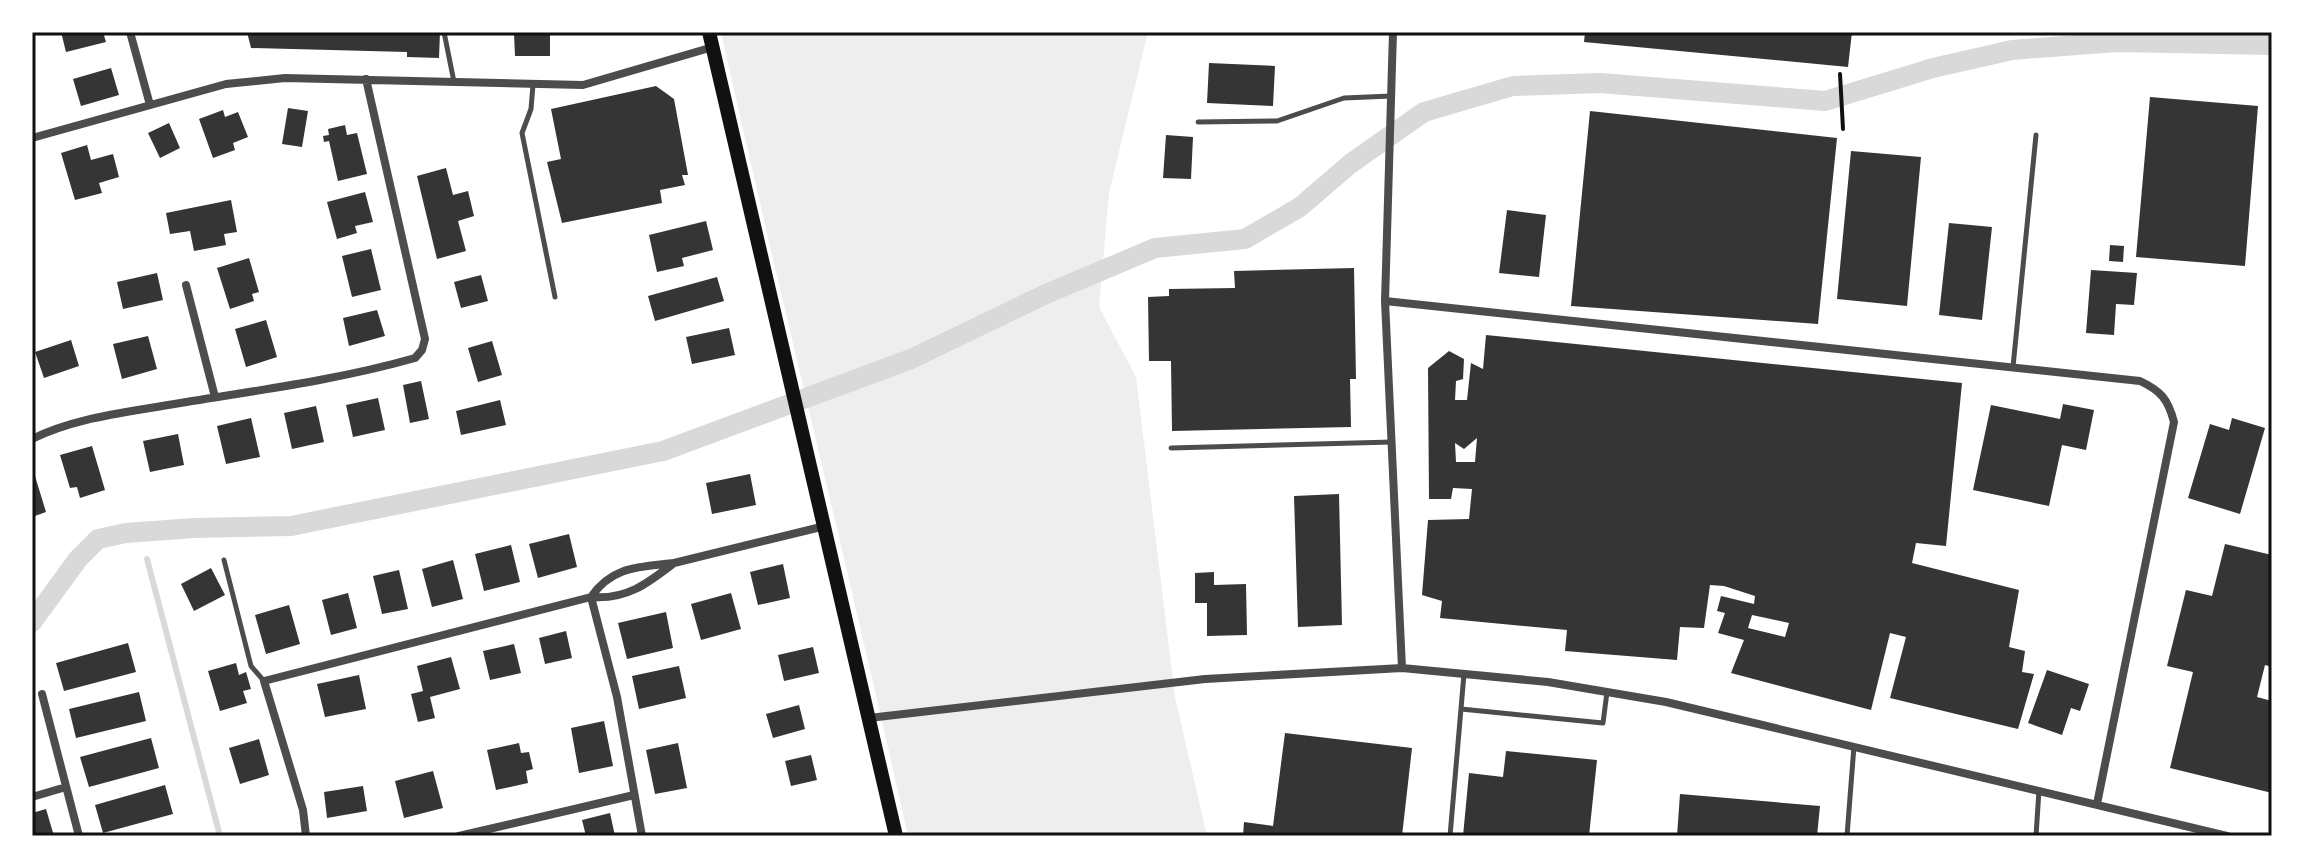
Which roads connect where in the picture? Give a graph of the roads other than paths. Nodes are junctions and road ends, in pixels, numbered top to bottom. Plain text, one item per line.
1 (130, 32) edge
2 (444, 32) edge
3 (709, 32) edge
4 (1393, 32) edge
5 (713, 47) junction
6 (366, 79) junction
7 (454, 83) junction
8 (533, 85) junction
9 (1391, 96) junction
10 (150, 105) junction
11 (1198, 122) dead end
12 (2036, 135) dead end
13 (32, 138) edge
14 (186, 285) dead end
15 (555, 297) dead end
16 (1385, 301) junction
17 (2013, 368) junction
18 (215, 397) junction
19 (32, 438) edge
20 (1392, 442) junction
21 (1171, 448) dead end
22 (826, 526) junction
23 (224, 560) dead end
24 (674, 563) junction
25 (591, 597) junction
26 (1402, 668) junction
27 (1464, 674) junction
28 (264, 681) junction
29 (1607, 692) junction
30 (42, 694) dead end
31 (1461, 709) junction
32 (869, 718) junction
33 (1854, 746) junction
34 (66, 787) junction
35 (2039, 790) junction
36 (634, 795) junction
37 (32, 797) edge
38 (2097, 804) junction
39 (79, 836) edge
40 (306, 836) edge
41 (459, 836) edge
42 (642, 836) edge
43 (896, 836) edge
44 (1450, 836) edge
45 (1847, 836) edge
46 (2036, 836) edge
47 (2227, 836) edge

1 - 10 street
2 - 7 lane
3 - 5 main road
4 - 9 street
5 - 8 street
5 - 22 main road
6 - 7 street
6 - 10 street
6 - 18 street
7 - 8 street
8 - 15 lane
9 - 11 lane
9 - 16 street
10 - 13 street
12 - 17 lane
14 - 18 street
16 - 17 street
16 - 20 street
17 - 38 street
18 - 19 street
20 - 21 lane
20 - 26 street
22 - 24 street
22 - 32 main road
23 - 28 lane
24 - 25 street
24 - 25 street
25 - 28 street
25 - 36 street
26 - 27 street
26 - 32 street
27 - 29 street
27 - 31 lane
28 - 40 street
29 - 31 lane
29 - 33 street
30 - 34 street
31 - 44 lane
32 - 43 main road
33 - 35 street
33 - 45 lane
34 - 37 street
34 - 39 street
35 - 38 street
35 - 46 lane
36 - 41 street
36 - 42 street
38 - 47 street

